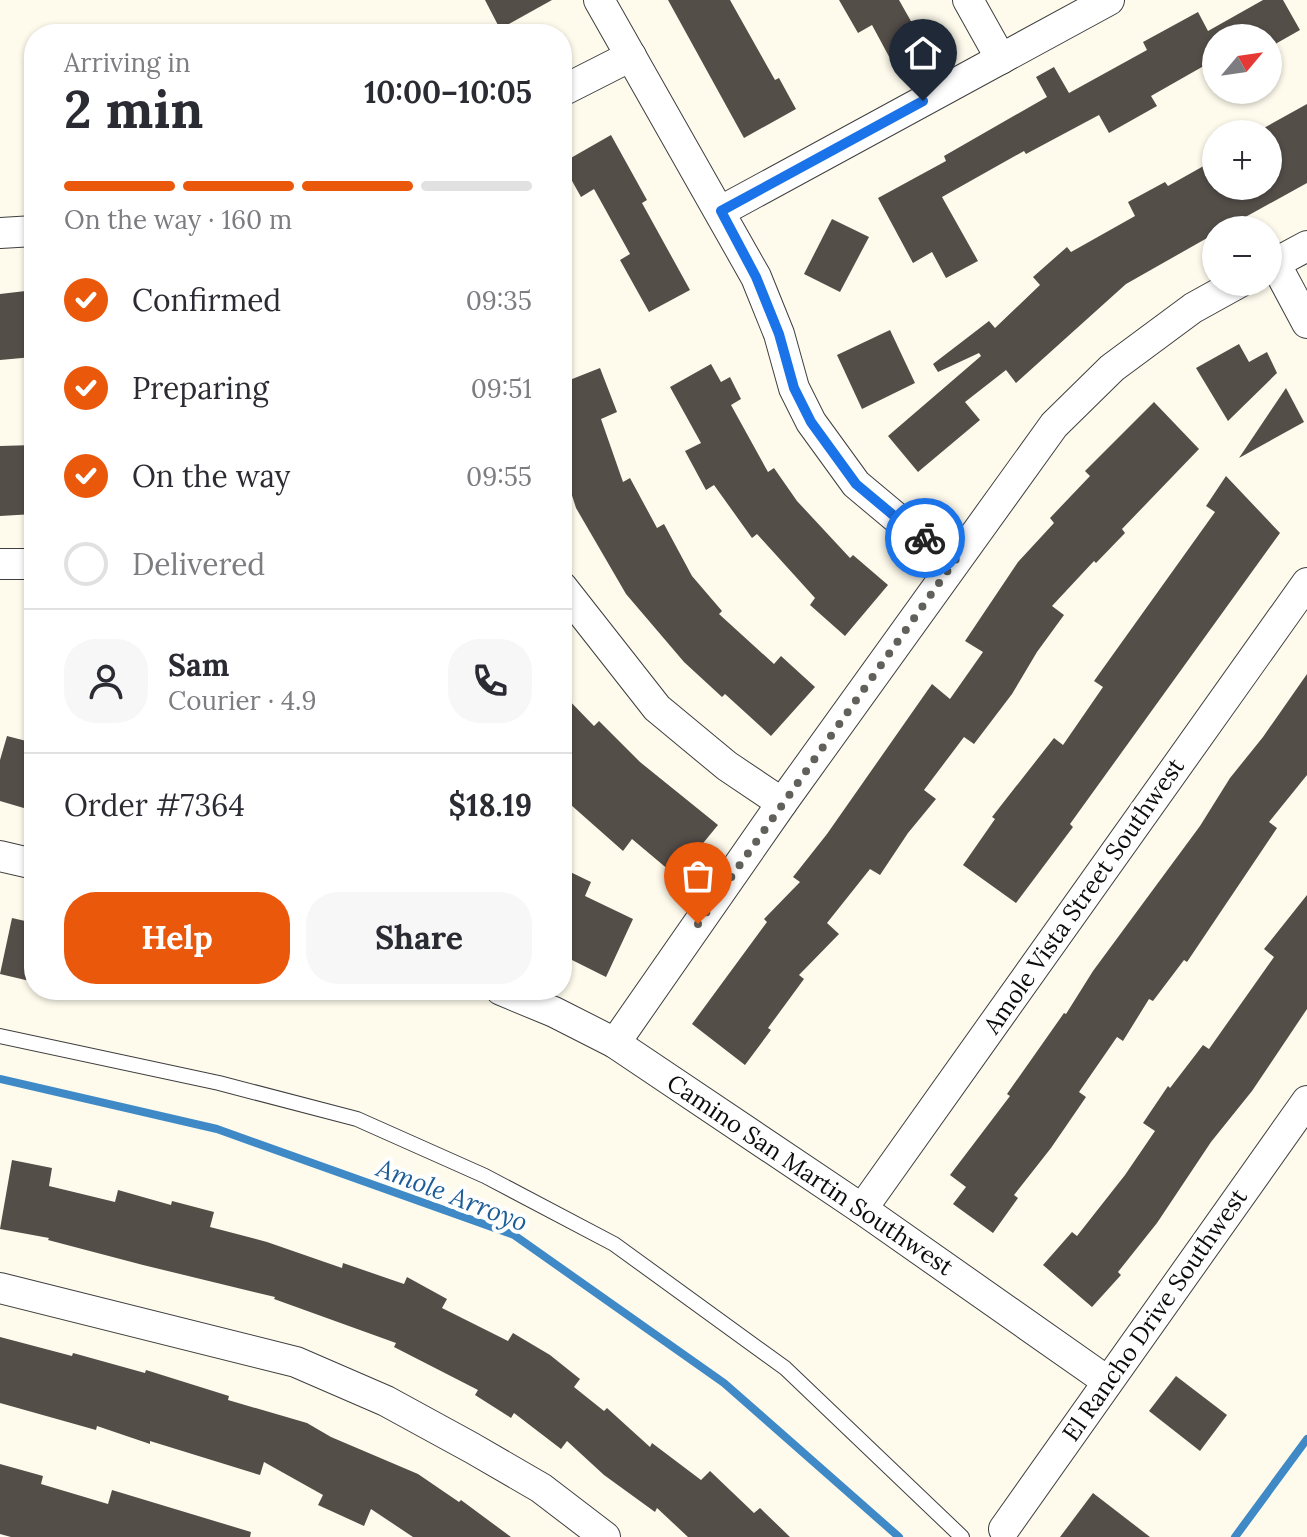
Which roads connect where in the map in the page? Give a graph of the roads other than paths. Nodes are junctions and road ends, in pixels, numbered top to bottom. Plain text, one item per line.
1 (599, 0) edge
2 (968, 0) edge
3 (1109, 0) edge
4 (631, 56) junction
5 (1001, 59) junction
6 (572, 86) edge
7 (721, 211) junction
8 (24, 232) edge
9 (0, 233) edge
10 (1307, 246) edge
11 (1282, 259) edge
12 (1282, 283) edge
13 (1215, 296) edge
14 (1307, 323) edge
15 (956, 559) junction
16 (0, 564) edge
17 (24, 564) edge
18 (1307, 583) edge
19 (572, 600) edge
20 (782, 803) junction
21 (0, 856) edge
22 (24, 862) edge
23 (525, 1000) edge
24 (0, 1036) edge
25 (615, 1043) junction
26 (1307, 1101) edge
27 (862, 1209) junction
28 (0, 1288) edge
29 (1107, 1381) junction
30 (1004, 1529) dead end
31 (605, 1537) edge
32 (962, 1537) edge

1 - 4 street
2 - 5 street
3 - 5 street
4 - 6 street
4 - 7 street
5 - 7 street
7 - 15 street
8 - 9 street
10 - 11 street
12 - 14 street
13 - 15 street
15 - 20 street
16 - 17 street
18 - 27 street, Amole Vista Street Southwest
19 - 20 street
20 - 25 street
21 - 22 street
23 - 25 street, Camino San Martin Southwest
24 - 32 lane
25 - 27 street, Camino San Martin Southwest
26 - 29 street, El Rancho Drive Southwest
27 - 29 street, Camino San Martin Southwest
28 - 31 street
29 - 30 street, El Rancho Drive Southwest

